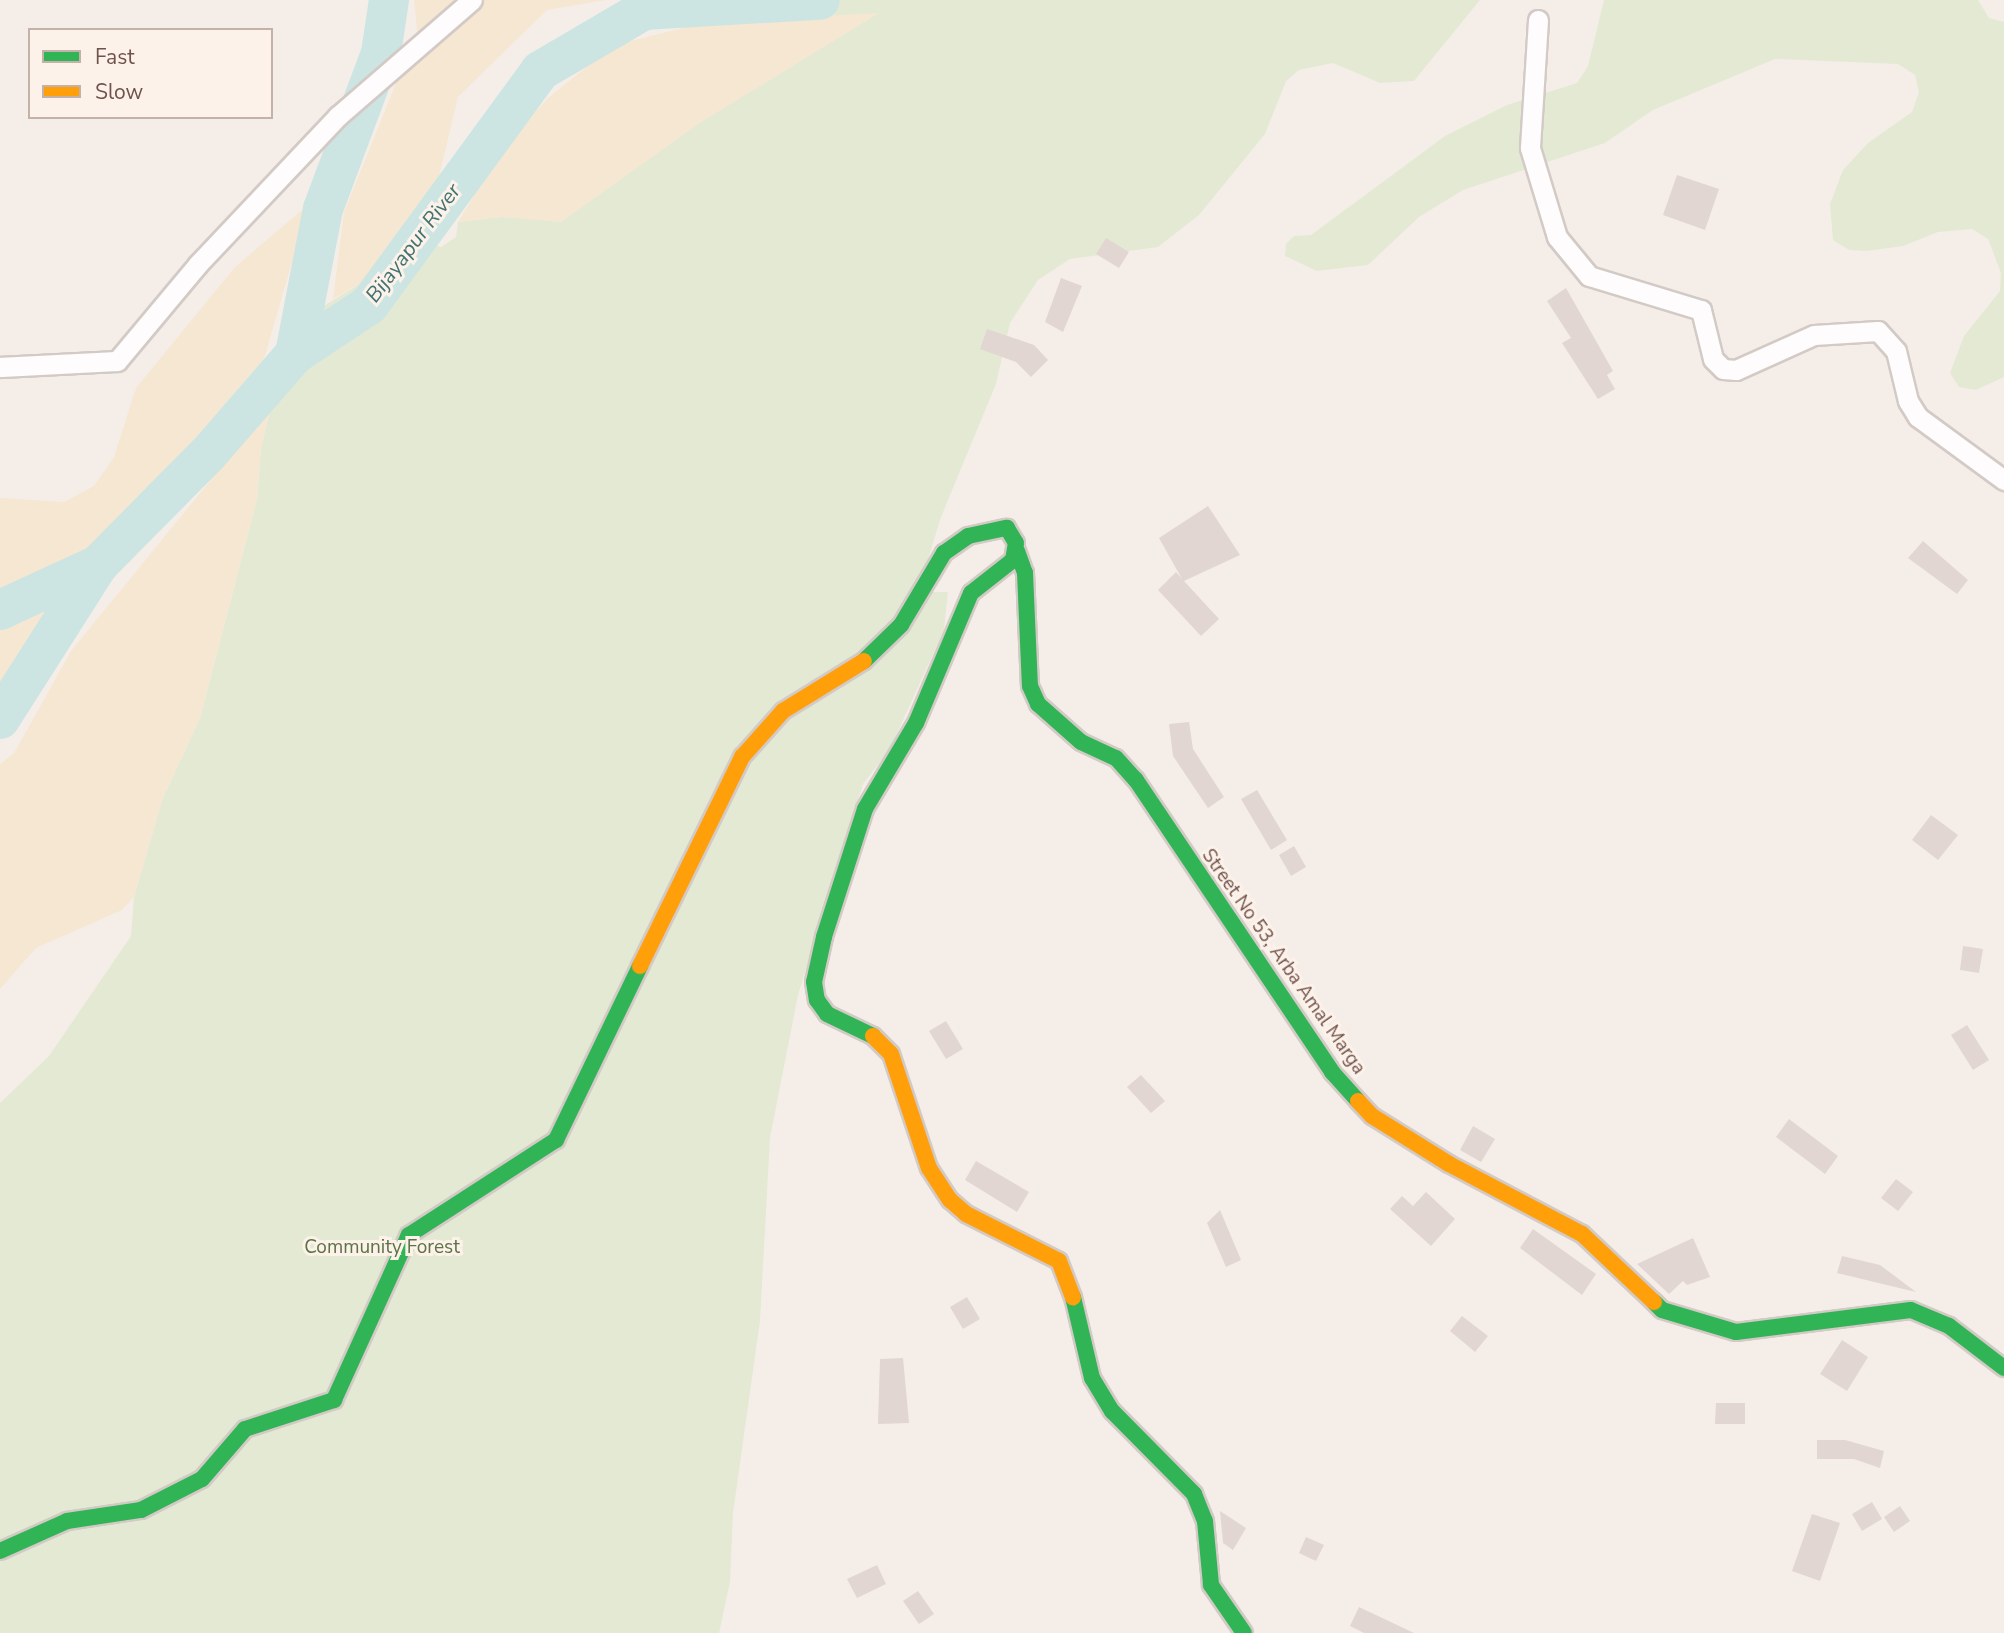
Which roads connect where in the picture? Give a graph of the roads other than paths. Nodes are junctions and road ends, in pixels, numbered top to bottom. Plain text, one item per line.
1 (472, 0) edge
2 (1538, 20) dead end
3 (0, 367) edge
4 (2004, 480) edge
5 (1017, 551) junction
6 (2004, 1367) edge
7 (0, 1551) edge
8 (1244, 1633) edge

1 - 3 street
2 - 4 street
5 - 6 street, Street No 53, Arba Amal Marga
5 - 7 street
5 - 8 street

